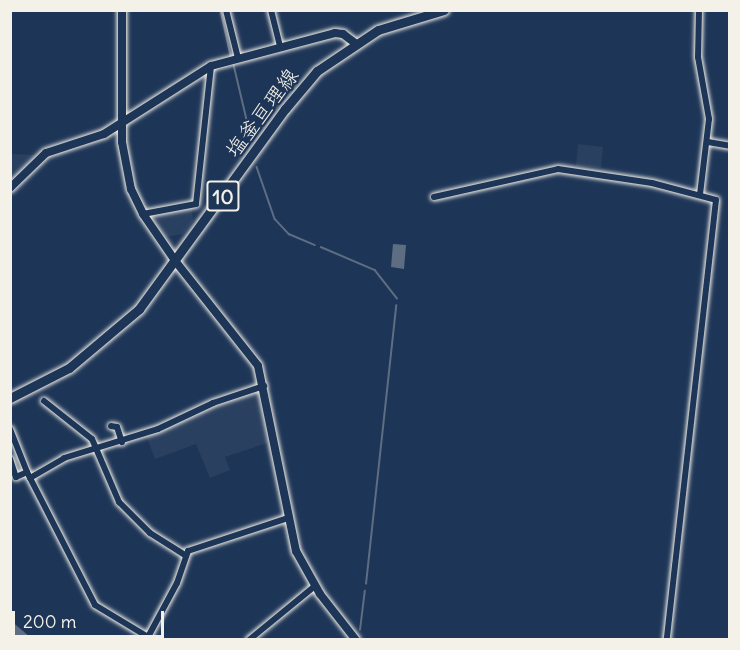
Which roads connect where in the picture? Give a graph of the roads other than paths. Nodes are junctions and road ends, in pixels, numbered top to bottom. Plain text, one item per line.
1 (122, 10) edge
2 (226, 10) edge
3 (270, 10) edge
4 (444, 10) edge
5 (699, 10) edge
6 (408, 14) edge
7 (355, 43) junction
8 (280, 47) junction
9 (238, 58) junction
10 (211, 66) junction
11 (122, 124) junction
12 (708, 142) junction
13 (729, 146) edge
14 (10, 188) edge
15 (700, 194) junction
16 (434, 197) dead end
17 (143, 214) junction
18 (176, 262) junction
19 (264, 386) junction
20 (10, 398) edge
21 (44, 401) dead end
22 (111, 426) dead end
23 (10, 429) edge
24 (122, 442) junction
25 (99, 449) junction
26 (10, 459) edge
27 (29, 475) junction
28 (288, 518) junction
29 (185, 555) junction
30 (315, 586) junction
31 (147, 638) edge
32 (249, 639) edge
33 (356, 639) edge
34 (667, 639) edge

1 - 11 street
2 - 9 street
3 - 8 street
4 - 6 main road, 塩釜亘理線 / 10
5 - 12 street
6 - 7 main road, 塩釜亘理線 / 10
7 - 8 street
7 - 18 main road, 塩釜亘理線 / 10
8 - 9 street
9 - 10 street
10 - 11 street
10 - 17 street
11 - 14 street
11 - 17 street
12 - 13 street
12 - 15 street
15 - 16 street
15 - 34 street
17 - 18 street
18 - 19 street
18 - 20 main road, 塩釜亘理線 / 10
19 - 24 street
19 - 28 street
21 - 25 street
22 - 24 street
23 - 27 street
24 - 25 street
25 - 27 street
25 - 29 street
26 - 27 street
27 - 31 street
28 - 29 street
28 - 30 street
29 - 31 street
30 - 32 street
30 - 33 street

